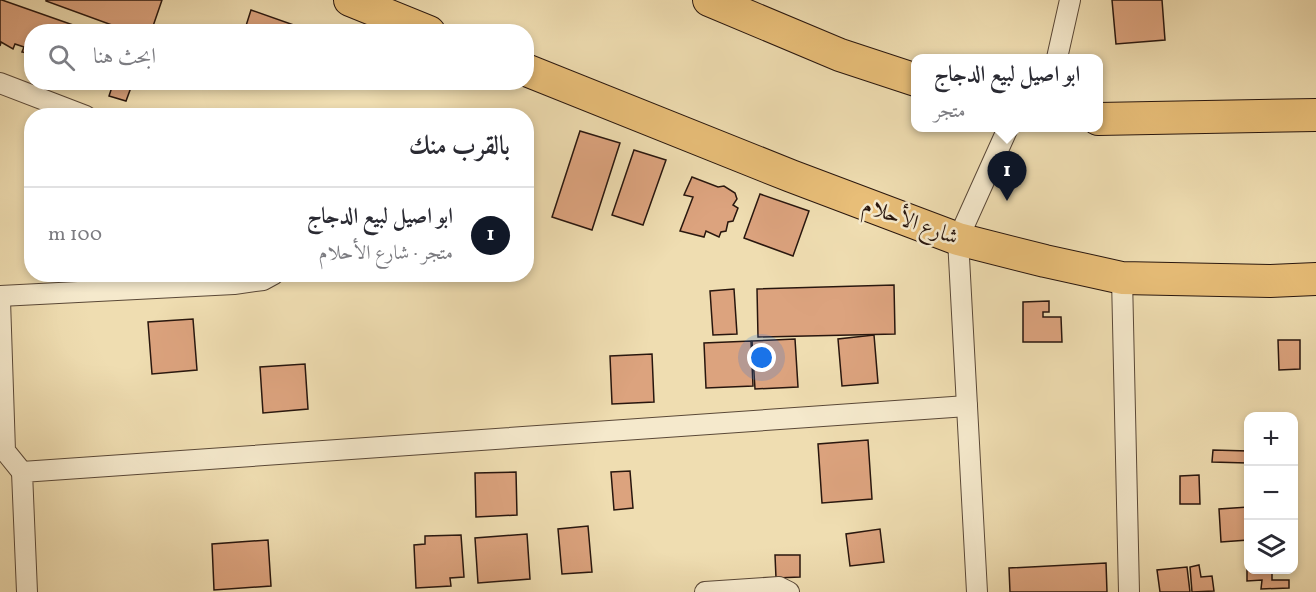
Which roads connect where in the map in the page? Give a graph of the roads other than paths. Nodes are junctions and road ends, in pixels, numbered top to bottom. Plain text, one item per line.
1 (350, 0) edge
2 (709, 0) edge
3 (1070, 0) edge
4 (409, 24) edge
5 (1058, 54) edge
6 (534, 73) edge
7 (911, 79) edge
8 (0, 83) edge
9 (65, 108) edge
10 (1316, 115) edge
11 (1103, 120) edge
12 (1006, 132) edge
13 (958, 239) junction
14 (1122, 278) junction
15 (1316, 279) edge
16 (248, 282) edge
17 (0, 298) edge
18 (967, 406) junction
19 (22, 472) junction
20 (27, 592) edge
21 (705, 592) edge
22 (789, 592) edge
23 (977, 592) edge
24 (1129, 592) edge

1 - 4 main road
2 - 7 main road
3 - 5 street
6 - 13 main road, شارع الأحلام
8 - 9 street
10 - 11 main road
12 - 13 street
13 - 14 main road, شارع الأحلام
13 - 18 street
14 - 15 main road, شارع الأحلام
14 - 24 street
16 - 17 street
17 - 19 street
18 - 19 street
18 - 23 street
19 - 20 street
21 - 22 street

